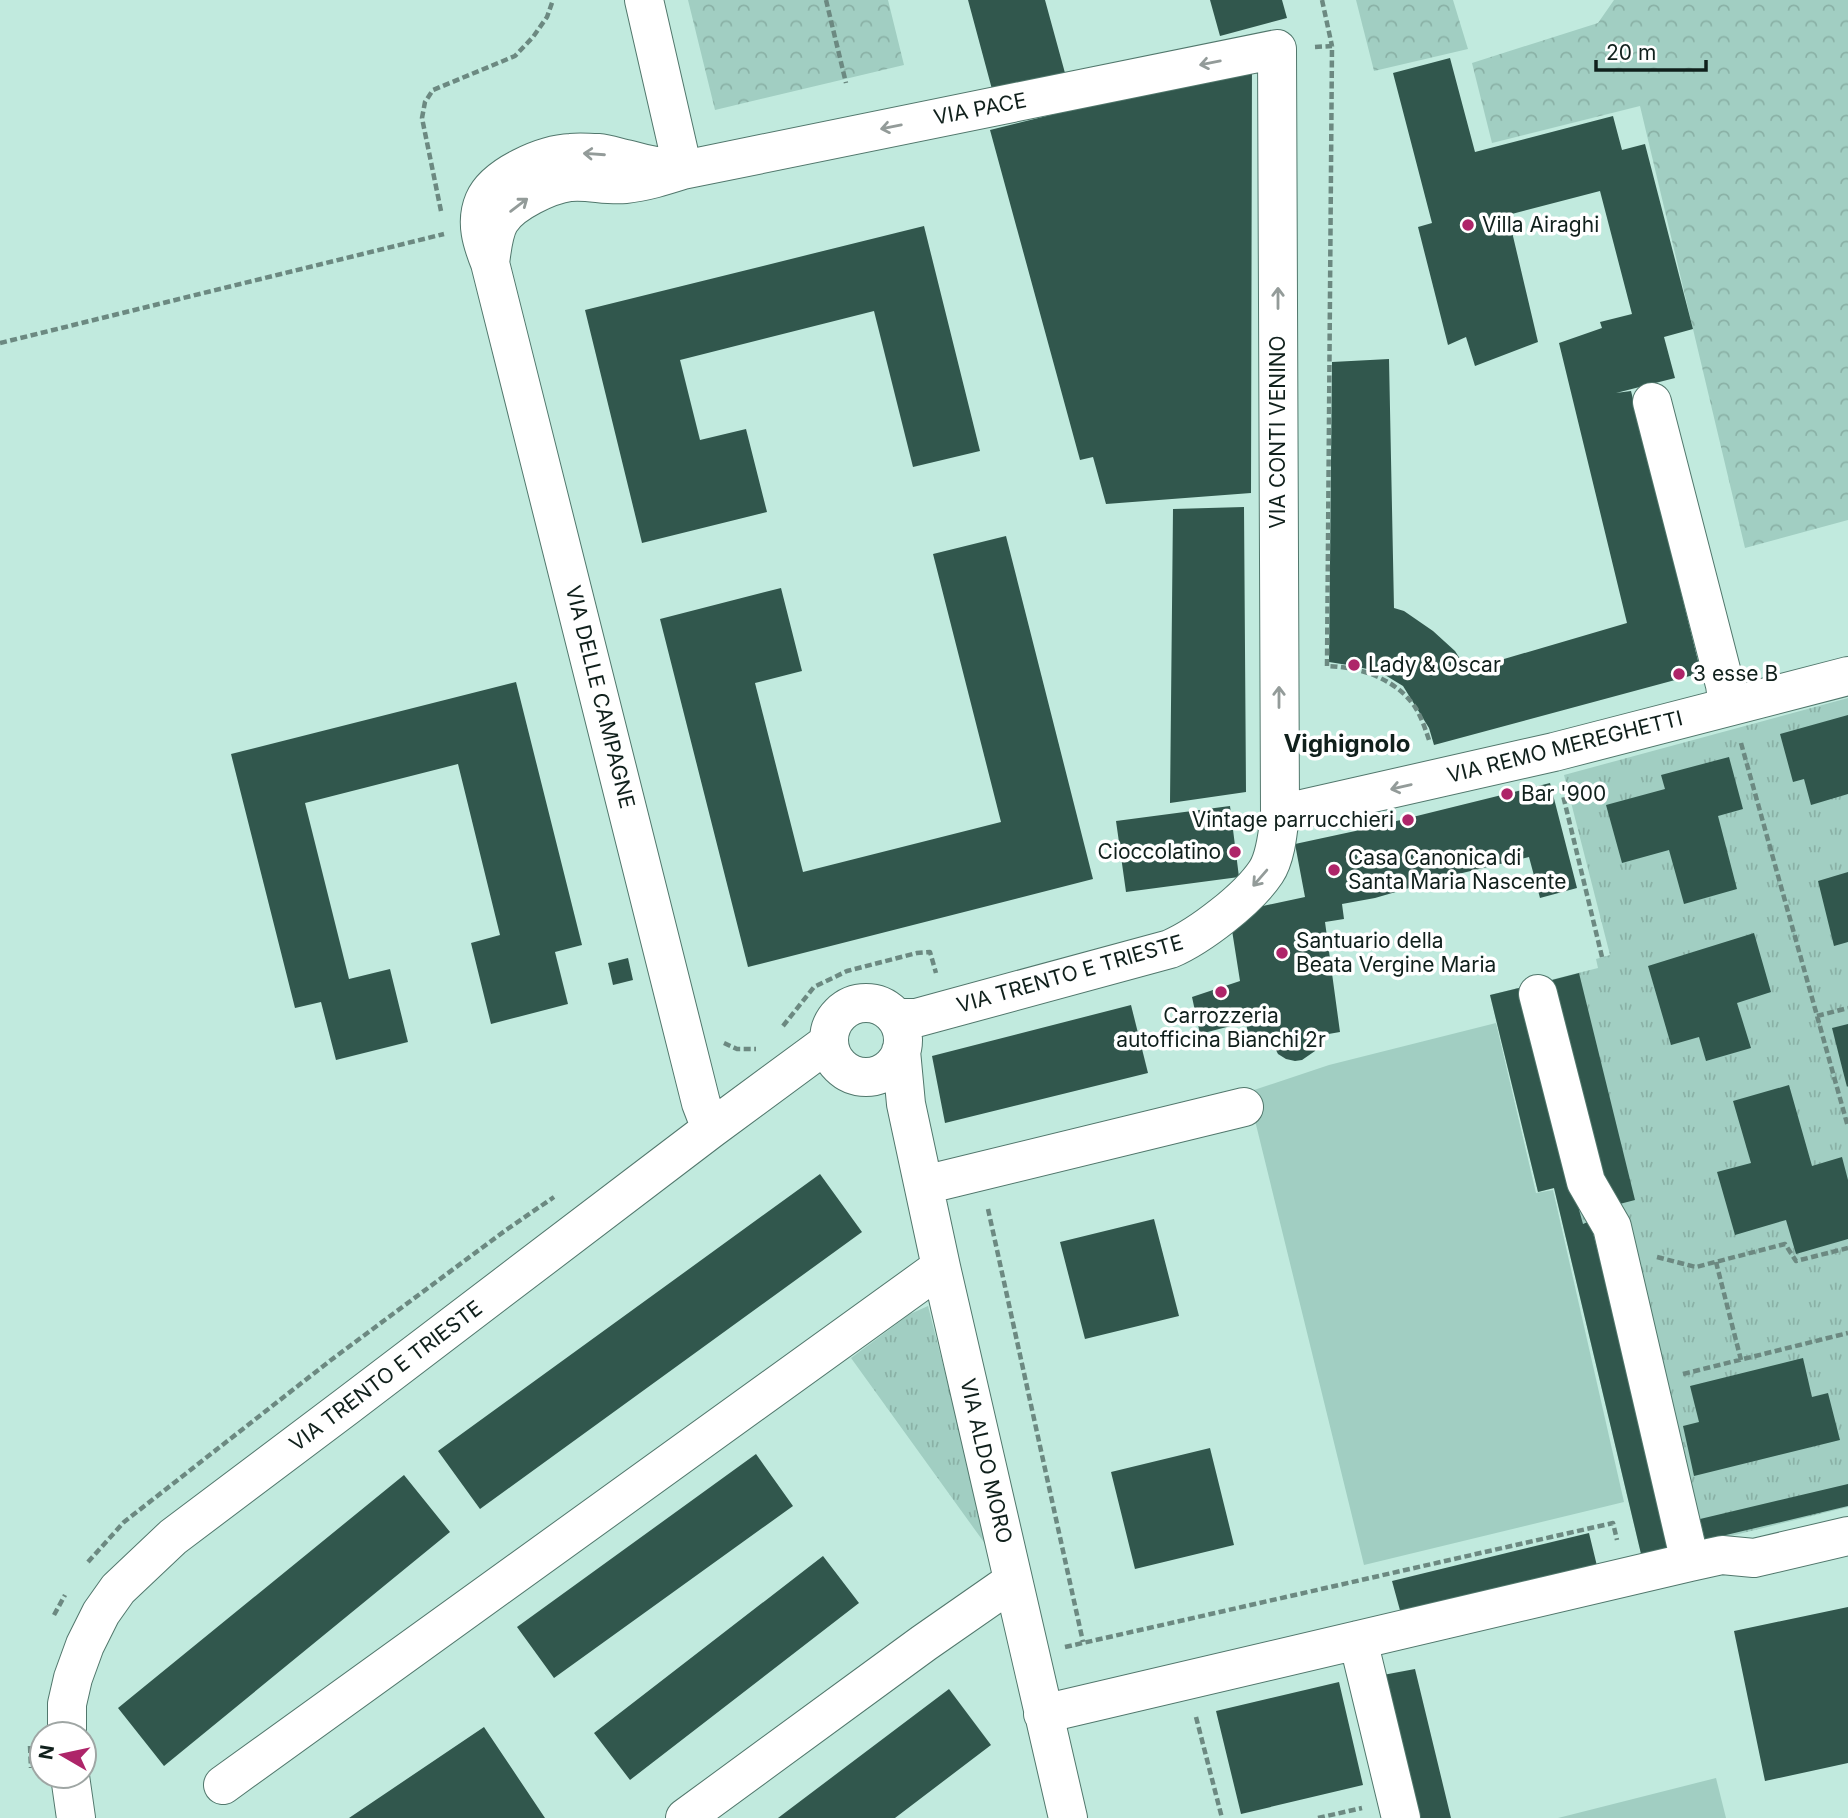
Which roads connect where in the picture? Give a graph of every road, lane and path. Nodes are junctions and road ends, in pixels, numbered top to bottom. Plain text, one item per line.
1 (553, 0) edge
2 (643, 0) edge
3 (825, 0) edge
4 (1322, 0) edge
5 (1332, 46) junction
6 (1277, 49) junction
7 (846, 83) dead end
8 (683, 170) junction
9 (463, 229) junction
10 (491, 263) junction
11 (0, 343) edge
12 (1652, 402) dead end
13 (1848, 676) edge
14 (1728, 706) junction
15 (1432, 750) dead end
16 (1554, 752) junction
17 (1280, 814) junction
18 (1602, 957) dead end
19 (1538, 994) dead end
20 (1848, 1008) edge
21 (1817, 1016) junction
22 (917, 1021) junction
23 (782, 1027) dead end
24 (720, 1041) dead end
25 (756, 1049) dead end
26 (832, 1051) junction
27 (872, 1076) junction
28 (906, 1104) junction
29 (1244, 1107) dead end
30 (1848, 1127) edge
31 (711, 1129) junction
32 (980, 1172) junction
33 (924, 1185) junction
34 (562, 1191) dead end
35 (1848, 1248) edge
36 (1619, 1255) junction
37 (1716, 1262) junction
38 (941, 1266) junction
39 (1848, 1333) edge
40 (1741, 1360) junction
41 (1649, 1382) junction
42 (1848, 1536) edge
43 (1690, 1562) junction
44 (83, 1569) dead end
45 (1625, 1578) junction
46 (1013, 1581) junction
47 (67, 1591) dead end
48 (49, 1627) dead end
49 (1357, 1640) junction
50 (1083, 1642) junction
51 (1030, 1656) junction
52 (1187, 1680) junction
53 (1043, 1714) junction
54 (67, 1720) edge
55 (223, 1785) dead end
56 (71, 1790) edge
57 (76, 1818) edge
58 (685, 1818) edge
59 (1068, 1818) edge
60 (1222, 1818) edge
61 (1401, 1818) edge

1 - 9 path
2 - 8 street
3 - 7 path
4 - 5 path
5 - 6 path
5 - 15 path
6 -> 8 street, VIA PACE
17 -> 6 street, VIA CONTI VENINO
8 -> 9 street, VIA PACE
10 -> 8 street, VIA PACE
9 - 10 street, VIA PACE
9 - 11 path
10 - 31 street, VIA DELLE CAMPAGNE
12 - 14 street
13 - 14 street, VIA REMO MEREGHETTI
14 - 16 street, VIA REMO MEREGHETTI
14 - 21 path
16 -> 17 street, VIA REMO MEREGHETTI
16 - 18 path
17 -> 22 street, VIA TRENTO E TRIESTE
19 - 36 street
20 - 21 path
21 - 30 path
22 - 23 path
22 - 26 street
22 - 27 street
22 - 28 street, VIA ALDO MORO
24 - 25 path
26 - 27 street
26 - 31 street, VIA TRENTO E TRIESTE
27 - 28 street
28 - 33 street, VIA ALDO MORO
29 - 32 street
31 - 54 street, VIA TRENTO E TRIESTE
32 - 33 street
32 - 50 path
33 - 38 street, VIA ALDO MORO
34 - 44 path
35 - 37 path
36 - 37 path
36 - 41 street
37 - 40 path
38 - 46 street, VIA ALDO MORO
38 - 55 street
39 - 40 path
40 - 41 path
41 - 43 street
42 - 43 street
43 - 45 street
45 - 49 street
45 - 50 path
46 - 51 street, VIA ALDO MORO
46 - 58 street
47 - 48 path
49 - 52 street
49 - 61 street
50 - 51 path
51 - 53 street, VIA ALDO MORO
52 - 53 street
52 - 60 path
53 - 59 street, VIA ALDO MORO
56 - 57 street

